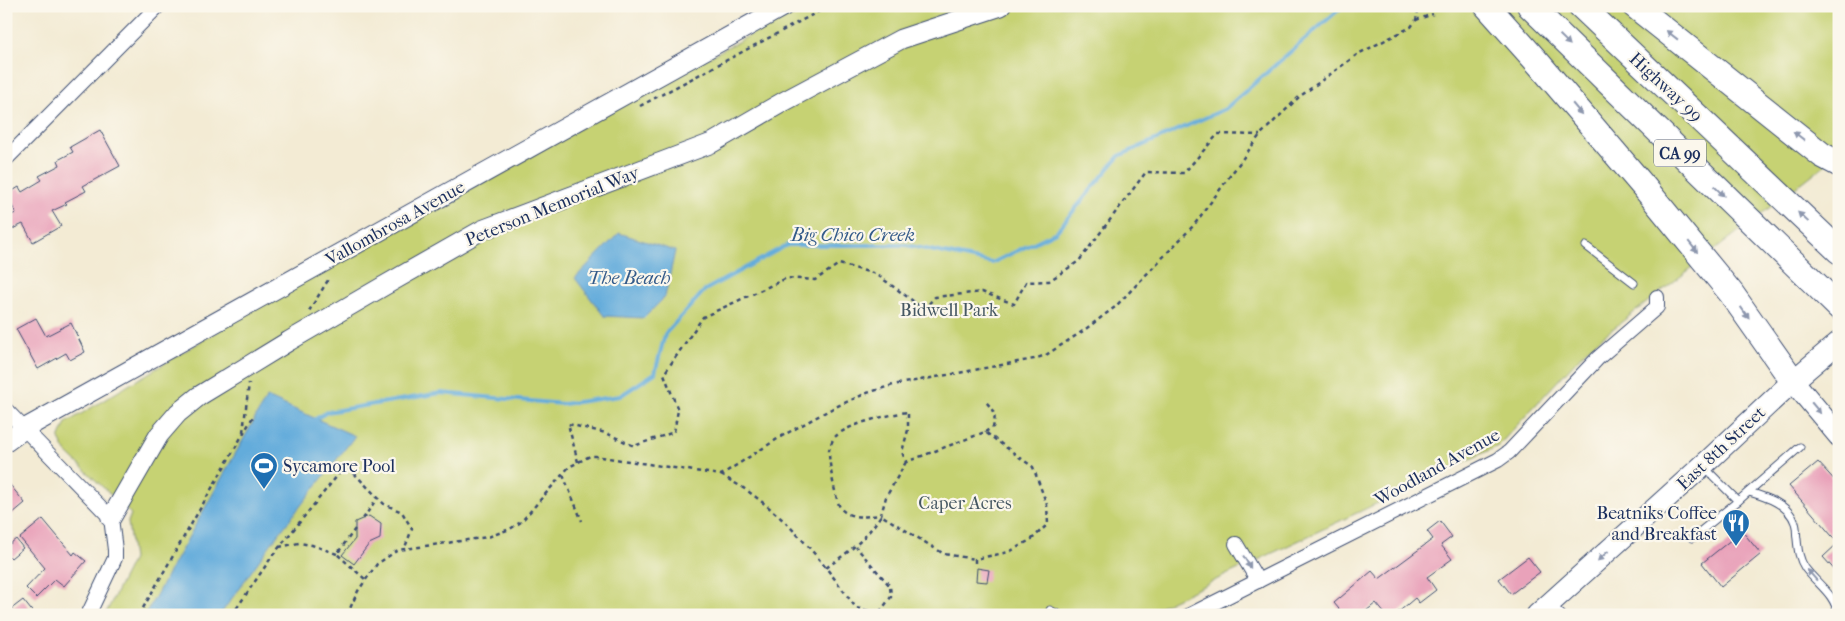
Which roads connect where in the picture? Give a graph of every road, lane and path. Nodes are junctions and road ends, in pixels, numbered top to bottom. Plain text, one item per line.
1 (158, 6) edge
2 (784, 6) edge
3 (829, 6) edge
4 (1001, 6) edge
5 (1419, 6) edge
6 (1487, 6) edge
7 (1530, 6) edge
8 (1581, 6) edge
9 (1635, 6) edge
10 (1820, 6) edge
11 (1433, 14) dead end
12 (1839, 14) edge
13 (1416, 20) junction
14 (639, 107) dead end
15 (1260, 135) junction
16 (6, 159) edge
17 (1839, 164) edge
18 (1586, 246) dead end
19 (1839, 250) edge
20 (331, 276) dead end
21 (1634, 283) dead end
22 (1657, 298) dead end
23 (1834, 303) edge
24 (305, 316) dead end
25 (1839, 342) edge
26 (252, 364) junction
27 (1793, 381) junction
28 (985, 401) dead end
29 (6, 410) edge
30 (254, 415) dead end
31 (24, 429) junction
32 (985, 432) junction
33 (243, 433) junction
34 (1839, 436) edge
35 (6, 442) edge
36 (1800, 446) dead end
37 (578, 462) junction
38 (906, 462) junction
39 (1702, 466) junction
40 (720, 474) junction
41 (562, 475) junction
42 (1748, 492) junction
43 (377, 498) junction
44 (1738, 501) junction
45 (881, 515) junction
46 (111, 518) junction
47 (363, 519) dead end
48 (582, 521) dead end
49 (355, 529) dead end
50 (1692, 538) dead end
51 (1236, 544) dead end
52 (279, 547) junction
53 (856, 547) junction
54 (404, 550) junction
55 (337, 554) junction
56 (975, 559) junction
57 (975, 564) dead end
58 (826, 568) junction
59 (366, 580) junction
60 (1258, 581) junction
61 (1212, 609) edge
62 (1050, 610) dead end
63 (1550, 611) edge
64 (88, 615) edge
65 (139, 615) edge
66 (232, 615) edge
67 (347, 615) edge
68 (1060, 615) edge
69 (1190, 615) edge
70 (1838, 615) edge

1 - 16 street
2 - 31 street, Vallombrosa Avenue
3 - 14 path
4 - 26 street, Peterson Memorial Way
5 - 13 path
6 -> 27 highway
7 -> 23 highway, CA 99
19 -> 8 highway, Highway 99 / CA 99
17 -> 9 highway
10 - 12 path
11 - 13 path
13 - 15 path
15 - 37 path
15 - 40 path
18 - 21 lane
20 - 24 path
22 - 60 street, Woodland Avenue
25 - 27 main road, East 8th Street
26 - 33 path
26 - 46 street, Peterson Memorial Way
27 -> 34 main road
27 - 39 main road, East 8th Street
28 - 32 path
29 - 31 street
30 - 33 path
31 - 35 street, Vallombrosa Avenue
31 - 46 street
32 - 38 path
32 - 56 path
33 - 65 path
36 - 42 lane
37 - 40 path
37 - 41 path
38 - 45 path
38 - 45 path
39 - 44 lane
39 -> 63 main road, East 8th Street
40 - 58 path
41 - 48 path
41 - 54 path
42 - 44 lane
70 -> 42 lane
43 - 47 path
43 - 52 path
43 - 54 path
44 - 50 lane
45 - 53 path
45 - 56 path
46 - 64 street
49 - 55 path
51 -> 60 street
52 - 55 path
52 - 66 path
53 - 58 path
53 - 58 path
54 - 59 path
55 - 59 path
56 - 57 path
59 - 67 path
60 - 61 street, Woodland Avenue
61 - 69 street, Woodland Avenue
62 - 68 lane

